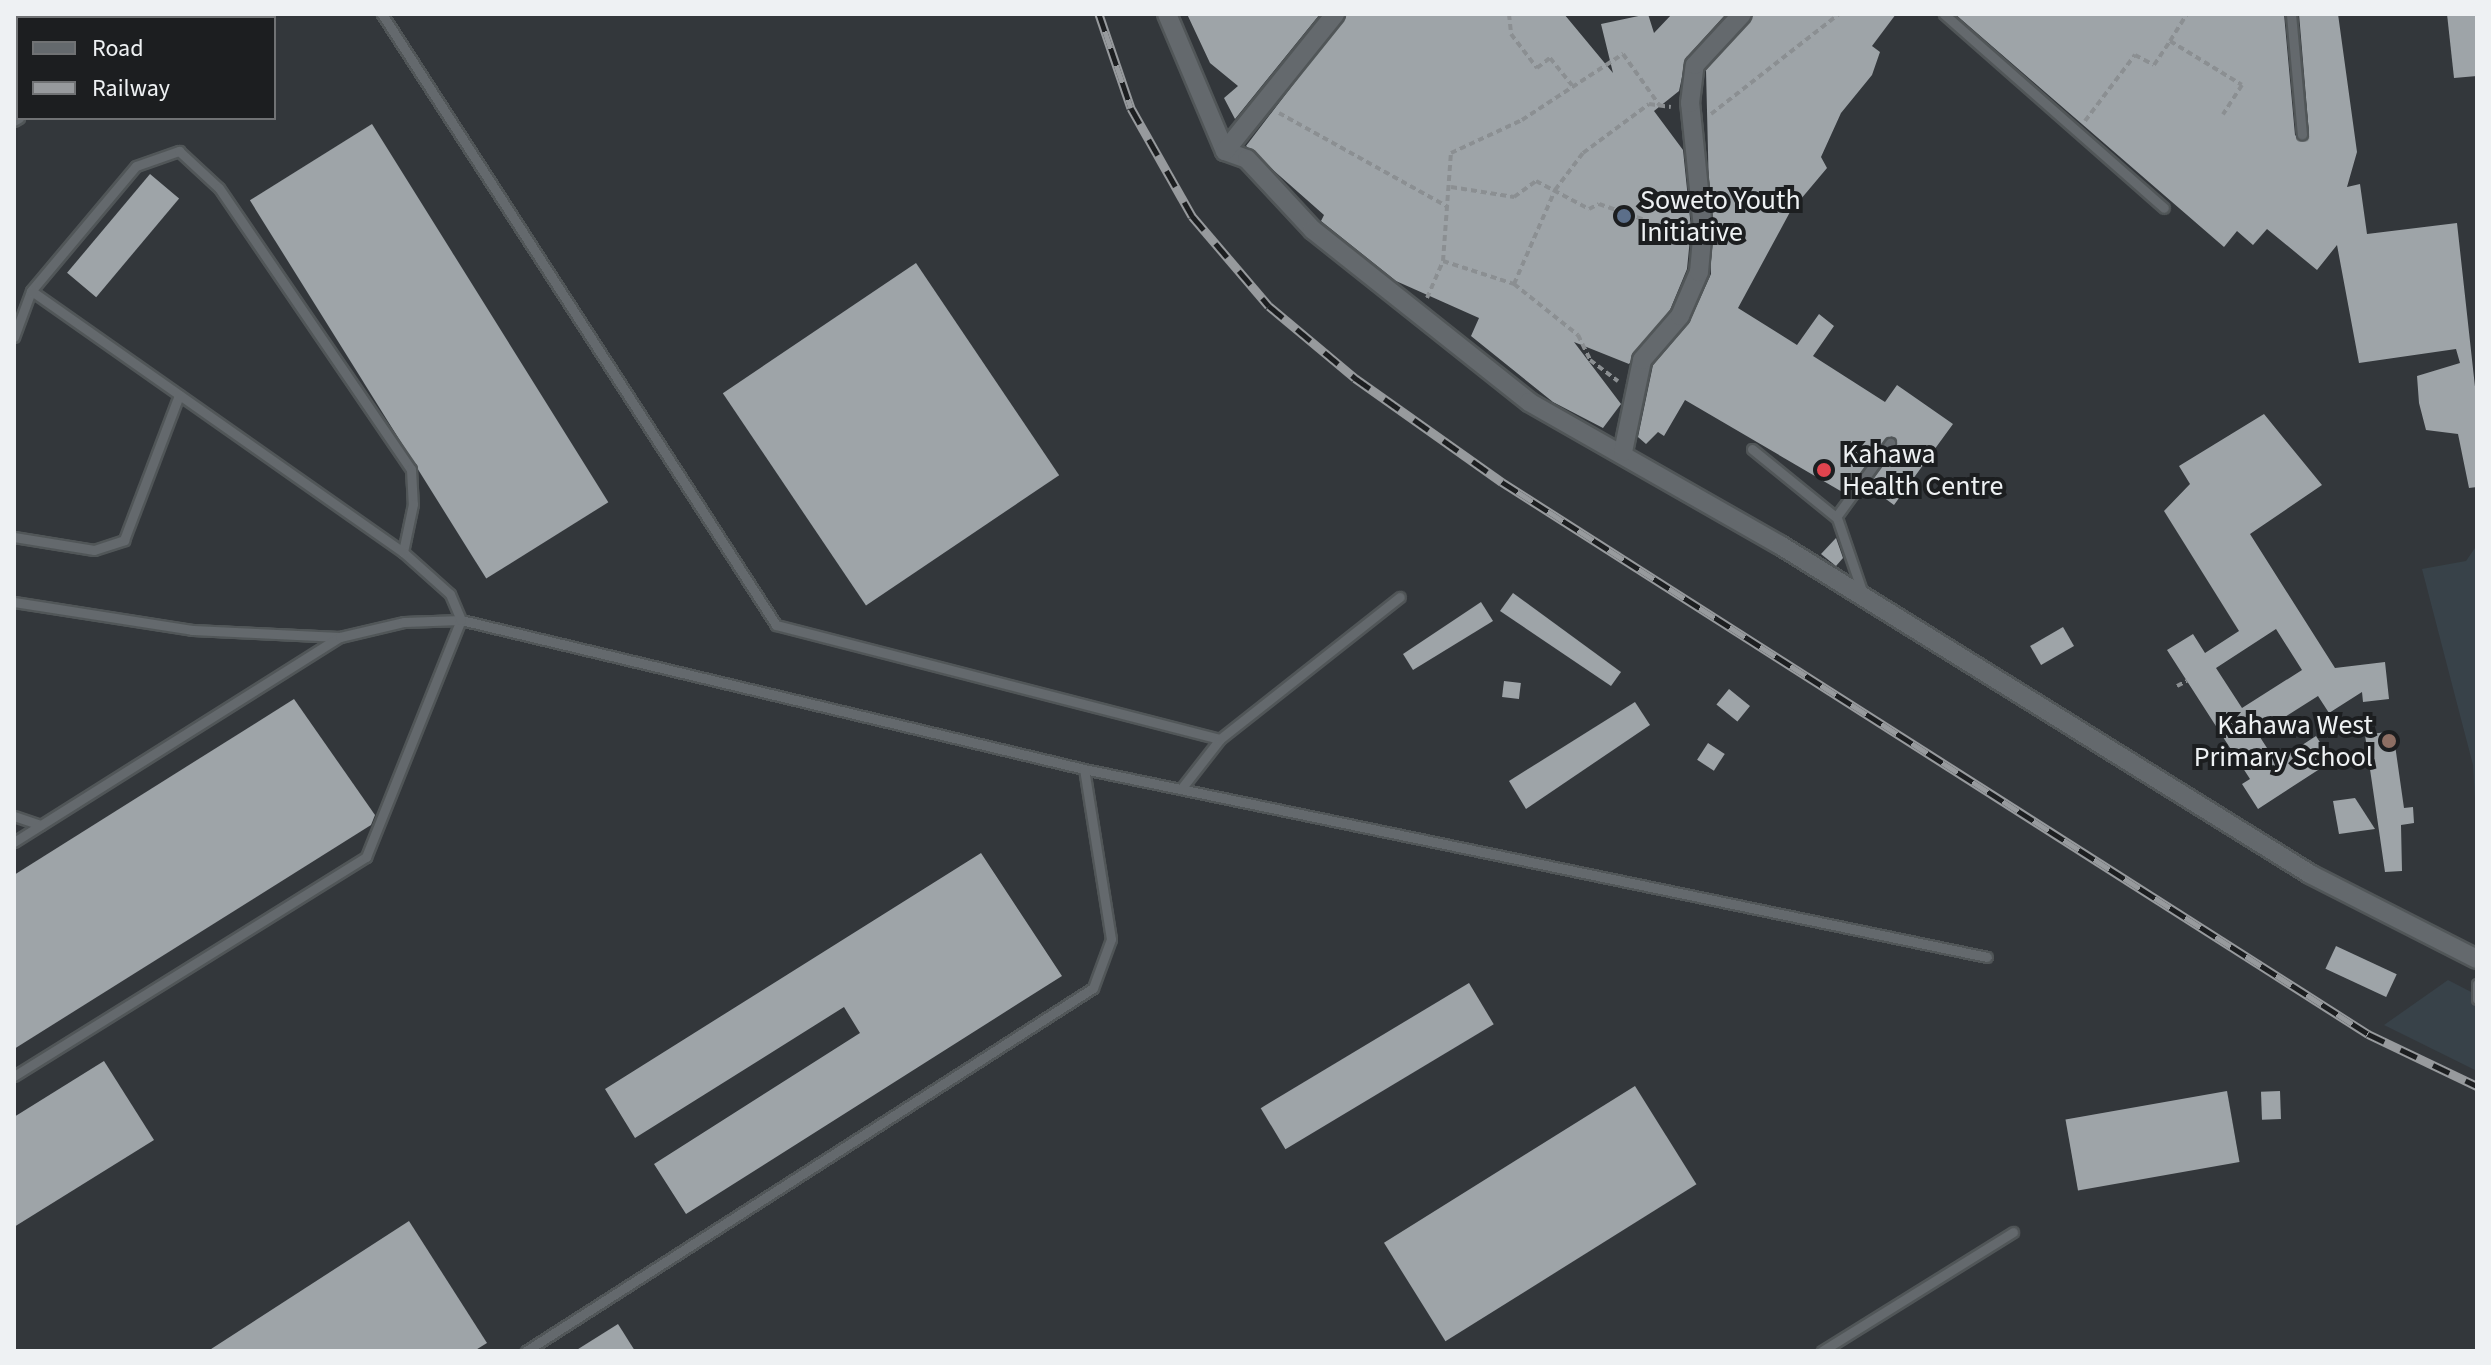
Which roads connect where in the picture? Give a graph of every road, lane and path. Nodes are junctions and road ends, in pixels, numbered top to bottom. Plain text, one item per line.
1 (382, 14) edge
2 (1167, 14) edge
3 (1335, 14) edge
4 (1509, 14) edge
5 (1742, 14) edge
6 (1839, 14) edge
7 (1944, 14) edge
8 (2187, 14) edge
9 (2291, 14) edge
10 (2170, 41) junction
11 (1572, 85) junction
12 (1690, 103) junction
13 (1265, 104) junction
14 (1660, 106) junction
15 (2223, 114) dead end
16 (1693, 127) junction
17 (2075, 131) junction
18 (2302, 134) dead end
19 (1225, 151) junction
20 (1450, 187) junction
21 (1555, 190) junction
22 (1448, 207) junction
23 (2164, 208) dead end
24 (1642, 219) dead end
25 (1443, 261) junction
26 (1514, 284) junction
27 (31, 291) junction
28 (1419, 314) junction
29 (14, 337) edge
30 (1633, 392) junction
31 (179, 395) junction
32 (1890, 443) dead end
33 (1752, 449) dead end
34 (1623, 452) junction
35 (1836, 517) junction
36 (14, 537) edge
37 (403, 552) junction
38 (1400, 597) dead end
39 (1864, 597) junction
40 (14, 602) edge
41 (461, 620) junction
42 (340, 637) junction
43 (2187, 681) dead end
44 (2177, 686) dead end
45 (1220, 739) junction
46 (1084, 769) junction
47 (1181, 789) junction
48 (14, 816) edge
49 (40, 825) junction
50 (14, 842) edge
51 (1987, 957) dead end
52 (2477, 959) edge
53 (2477, 984) edge
54 (2477, 999) edge
55 (14, 1076) edge
56 (2013, 1232) dead end
57 (526, 1351) edge
58 (1822, 1351) edge

1 - 45 lane
2 - 19 street
3 - 13 street
4 - 11 path
5 - 12 street
6 - 16 path
7 - 17 lane
8 - 10 path
9 - 18 lane
10 - 15 path
10 - 17 path
11 - 14 path
11 - 20 path
12 - 14 path
12 - 16 street
13 - 19 street
13 - 22 path
14 - 21 path
16 - 30 street
17 - 23 lane
19 - 28 street
20 - 21 path
20 - 22 path
21 - 24 path
21 - 26 path
22 - 25 path
25 - 26 path
25 - 28 path
26 - 30 path
27 - 29 lane
27 - 31 lane
27 - 37 lane
28 - 34 street
30 - 34 street
31 - 36 lane
31 - 37 lane
32 - 35 lane
33 - 35 lane
34 - 39 street
35 - 39 lane
37 - 41 lane
38 - 45 lane
39 - 52 street
40 - 42 lane
41 - 42 lane
41 - 46 lane
41 - 55 lane
42 - 49 lane
43 - 44 path
45 - 47 lane
46 - 47 lane
46 - 57 lane
47 - 51 lane
48 - 49 lane
49 - 50 lane
53 - 54 lane
56 - 58 lane

